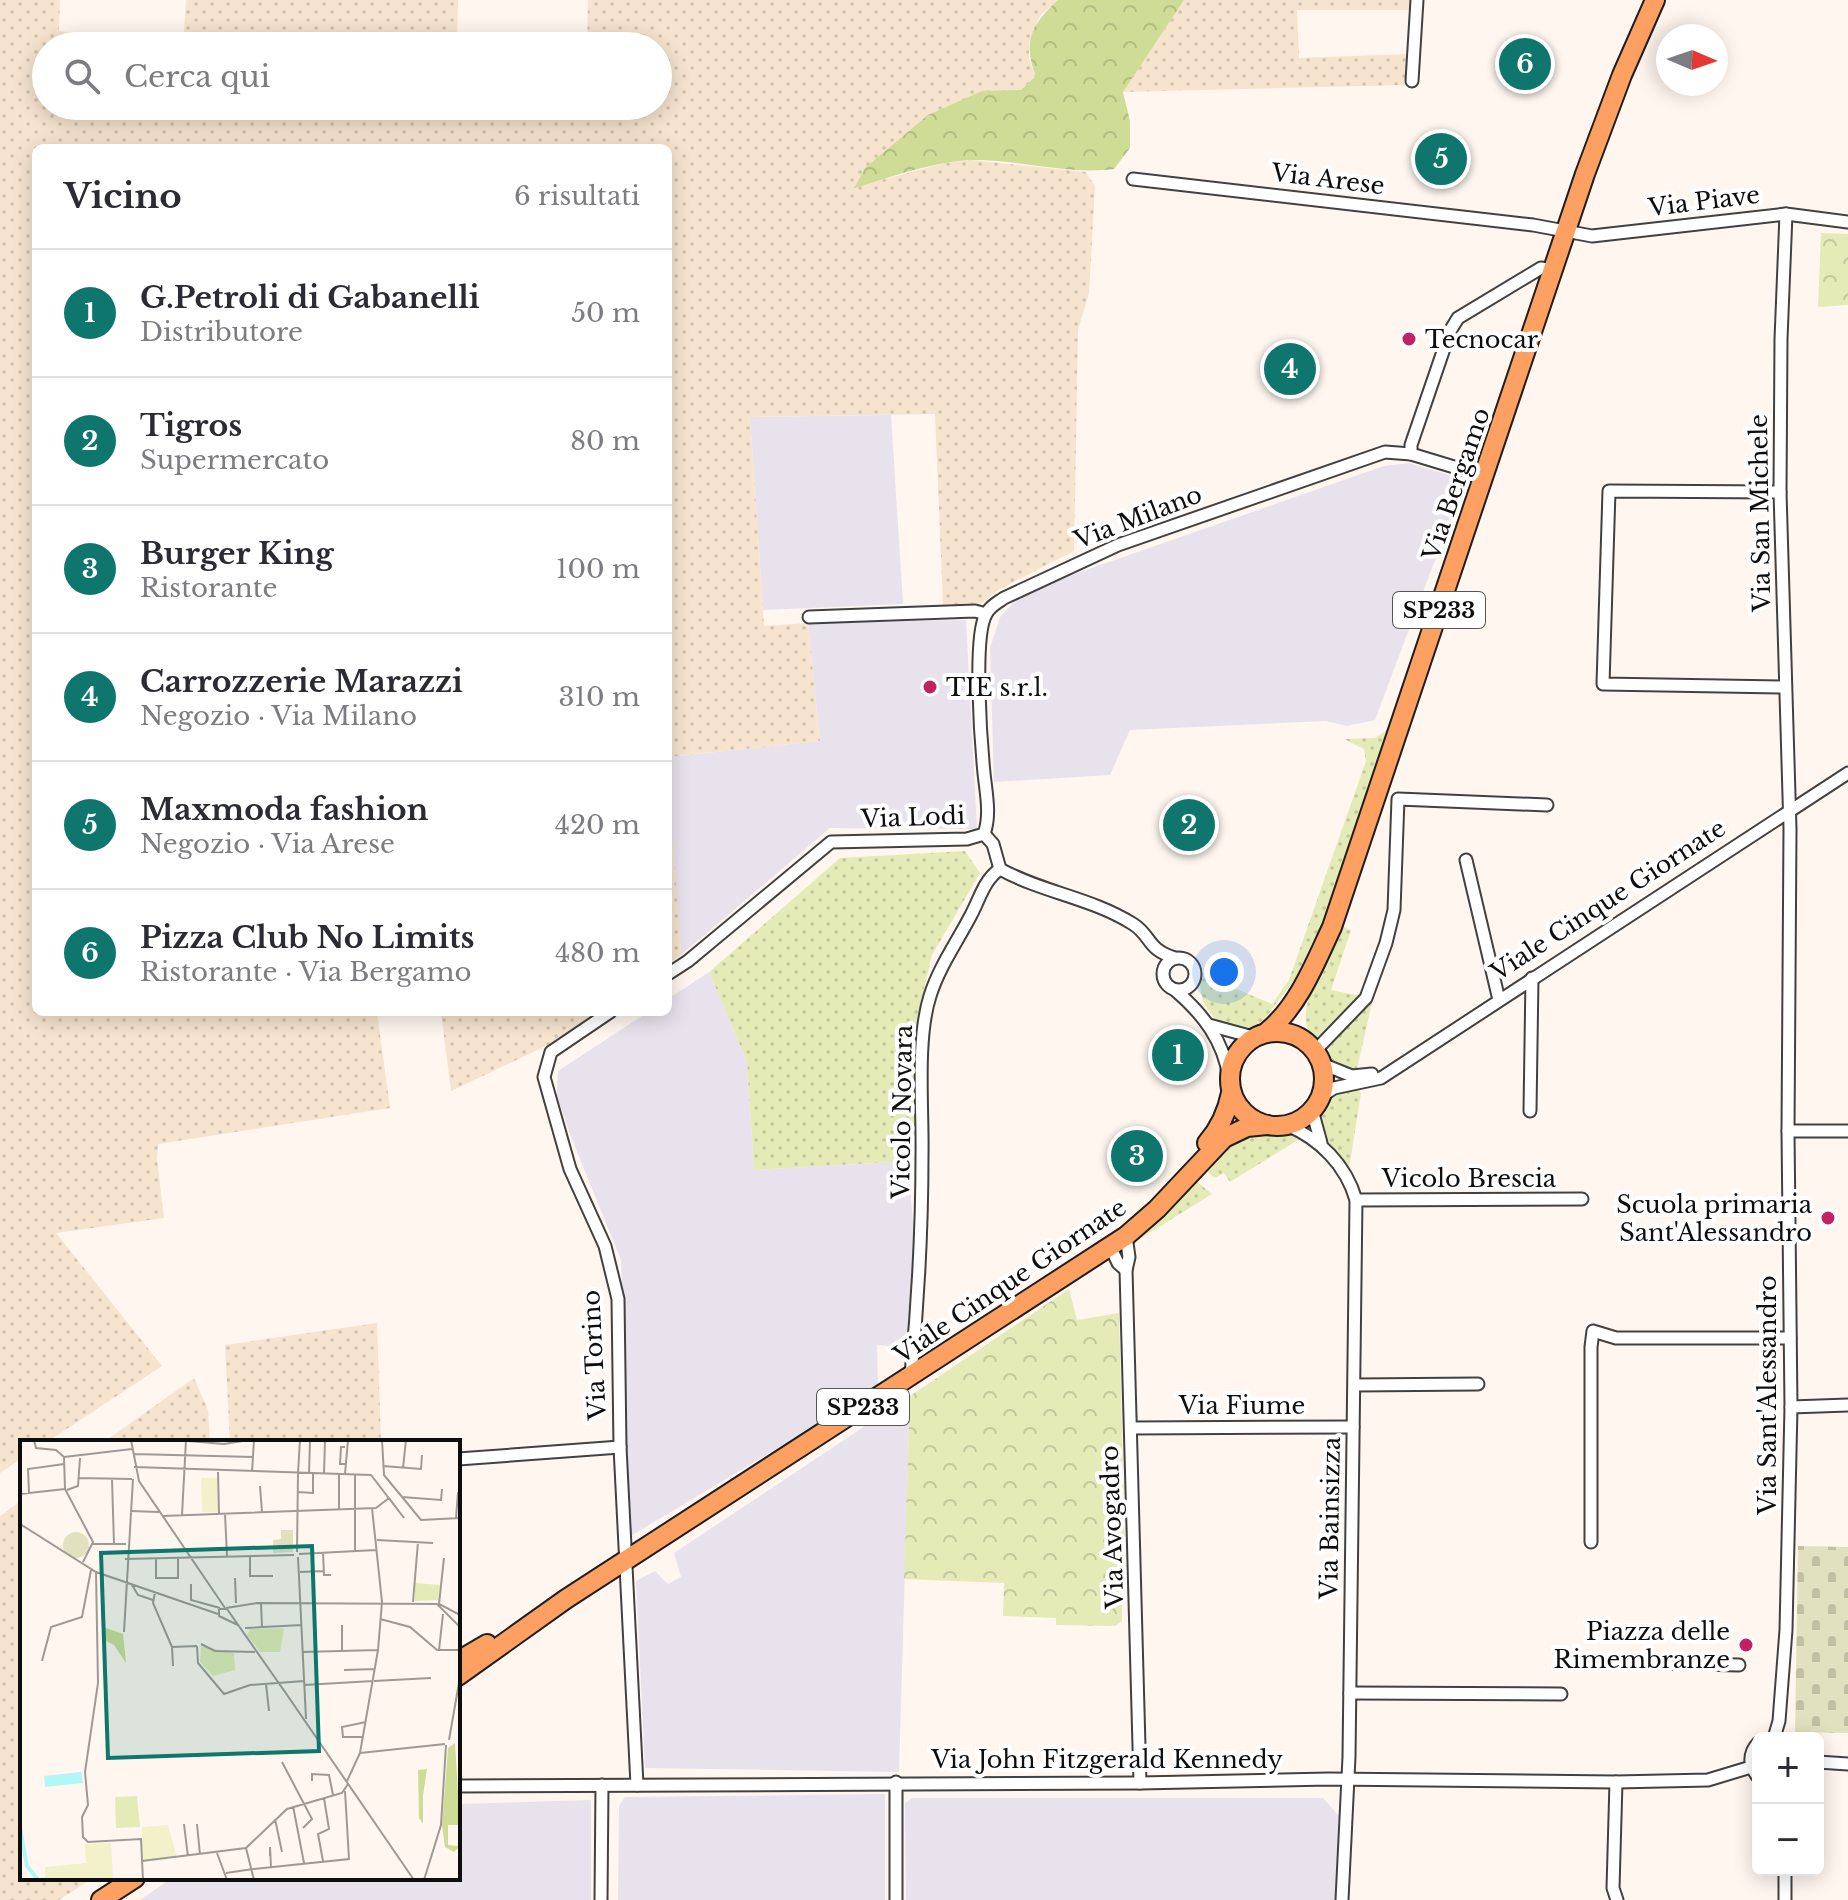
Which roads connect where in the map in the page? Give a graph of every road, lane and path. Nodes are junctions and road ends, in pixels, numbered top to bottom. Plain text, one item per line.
1 (1417, 0) edge
2 (1655, 0) edge
3 (1412, 81) dead end
4 (1133, 179) dead end
5 (1786, 214) junction
6 (1848, 222) edge
7 (1565, 232) junction
8 (1553, 270) junction
9 (1411, 454) junction
10 (1484, 476) junction
11 (1780, 492) junction
12 (986, 614) junction
13 (809, 617) dead end
14 (1785, 687) junction
15 (1848, 773) edge
16 (1547, 805) dead end
17 (1789, 811) junction
18 (984, 834) junction
19 (1466, 860) dead end
20 (1000, 869) junction
21 (1151, 944) junction
22 (1175, 958) junction
23 (672, 971) edge
24 (1163, 977) junction
25 (1532, 978) junction
26 (1194, 980) junction
27 (1305, 984) junction
28 (1175, 990) junction
29 (1499, 1000) junction
30 (1197, 1009) junction
31 (604, 1016) edge
32 (1209, 1025) junction
33 (1260, 1034) junction
34 (1316, 1053) junction
35 (1395, 1066) junction
36 (1230, 1086) junction
37 (1316, 1104) junction
38 (1530, 1111) dead end
39 (1267, 1125) junction
40 (1287, 1125) junction
41 (1788, 1131) junction
42 (1848, 1131) edge
43 (1323, 1147) junction
44 (1582, 1199) dead end
45 (1356, 1200) junction
46 (1157, 1209) junction
47 (1118, 1241) junction
48 (1126, 1270) junction
49 (1790, 1338) junction
50 (911, 1375) junction
51 (1478, 1384) dead end
52 (1355, 1385) junction
53 (1848, 1405) edge
54 (1791, 1407) junction
55 (1353, 1427) junction
56 (1131, 1428) junction
57 (620, 1447) junction
58 (460, 1459) edge
59 (1591, 1542) dead end
60 (626, 1560) junction
61 (566, 1599) junction
62 (460, 1660) edge
63 (1570, 1661) dead end
64 (1739, 1665) dead end
65 (460, 1675) edge
66 (1350, 1693) junction
67 (1561, 1694) dead end
68 (1776, 1732) edge
69 (1824, 1762) edge
70 (1848, 1764) edge
71 (1752, 1773) edge
72 (1348, 1779) junction
73 (896, 1782) junction
74 (1616, 1782) junction
75 (1140, 1783) junction
76 (602, 1785) junction
77 (637, 1785) junction
78 (460, 1786) edge
79 (1785, 1876) edge
80 (132, 1880) edge
81 (101, 1900) edge
82 (601, 1900) edge
83 (896, 1900) edge
84 (1342, 1900) edge
85 (1617, 1900) edge
86 (1785, 1900) edge

1 - 3 street
2 - 7 main road, Via Bergamo / SP233
4 - 7 street, Via Arese
5 - 6 street, Via Piave
5 - 7 street, Via Piave
5 - 11 street, Via San Michele
7 - 8 main road, Via Bergamo / SP233
8 - 9 street
8 - 10 main road, Via Bergamo / SP233
9 - 10 street, Via Milano
9 - 12 street, Via Milano
10 - 27 main road, Via Bergamo / SP233
11 - 14 street, Via San Michele
11 - 14 street
12 - 13 street
12 - 18 street, Via Lodi
14 - 17 street, Via San Michele
15 - 17 street, Viale Cinque Giornate
16 - 34 street
17 - 25 street, Viale Cinque Giornate
17 - 41 street, Via Sant'Alessandro
18 - 20 street
18 - 23 street, Via Lodi
19 - 29 street
20 - 21 street
20 - 50 street, Vicolo Novara
21 - 22 street
21 - 24 street
22 - 24 street
22 - 26 street
24 - 28 street
25 - 29 street, Viale Cinque Giornate
25 - 38 street
26 - 28 street
26 - 30 street
27 - 33 main road, Via Bergamo / SP233
27 - 34 main road, Via Bergamo / SP233
28 - 30 street
29 - 35 street, Viale Cinque Giornate
30 - 32 street
31 - 57 street, Via Torino
32 - 33 street
32 - 36 street
33 - 34 main road
33 - 36 main road, SP233
34 - 35 street, Viale Cinque Giornate
34 - 37 main road, SP233
35 - 37 street, Viale Cinque Giornate
36 - 39 main road
36 - 46 main road, Viale Cinque Giornate / SP233
37 - 40 main road
37 - 43 street, Via Bainsizza
39 - 40 main road, SP233
39 - 46 main road, Viale Cinque Giornate / SP233
40 - 43 street, Via Bainsizza
41 - 42 street
41 - 49 street, Via Sant'Alessandro
43 - 45 street, Via Bainsizza
44 - 45 street, Vicolo Brescia
45 - 52 street, Via Bainsizza
46 - 47 main road, Viale Cinque Giornate / SP233
47 - 48 street
47 - 48 street, Via Avogadro
47 - 50 main road, Viale Cinque Giornate / SP233
48 - 56 street, Via Avogadro
49 - 54 street, Via Sant'Alessandro
49 - 59 street
50 - 60 main road, Viale Cinque Giornate / SP233
51 - 52 street
52 - 55 street, Via Bainsizza
53 - 54 street
54 - 68 street, Via Sant'Alessandro
55 - 56 street, Via Fiume
55 - 66 street, Via Bainsizza
56 - 75 street, Via Avogadro
57 - 58 street
57 - 60 street, Via Torino
60 - 61 main road, Viale Cinque Giornate / SP233
60 - 77 street, Via Torino
61 - 62 main road, Viale Cinque Giornate / SP233
61 - 65 main road, Viale Cinque Giornate / SP233
63 - 64 street
66 - 67 street
66 - 72 street, Via Bainsizza
69 - 70 street
71 - 74 street, Via John Fitzgerald Kennedy
72 - 74 street, Via John Fitzgerald Kennedy
72 - 75 street, Via John Fitzgerald Kennedy
72 - 84 street, Via Bainsizza
73 - 75 street, Via John Fitzgerald Kennedy
73 - 77 street, Via John Fitzgerald Kennedy
73 - 83 street
74 - 85 street
76 - 77 street, Via John Fitzgerald Kennedy
76 - 78 street, Via John Fitzgerald Kennedy
76 - 82 street
79 - 86 street
80 - 81 main road

